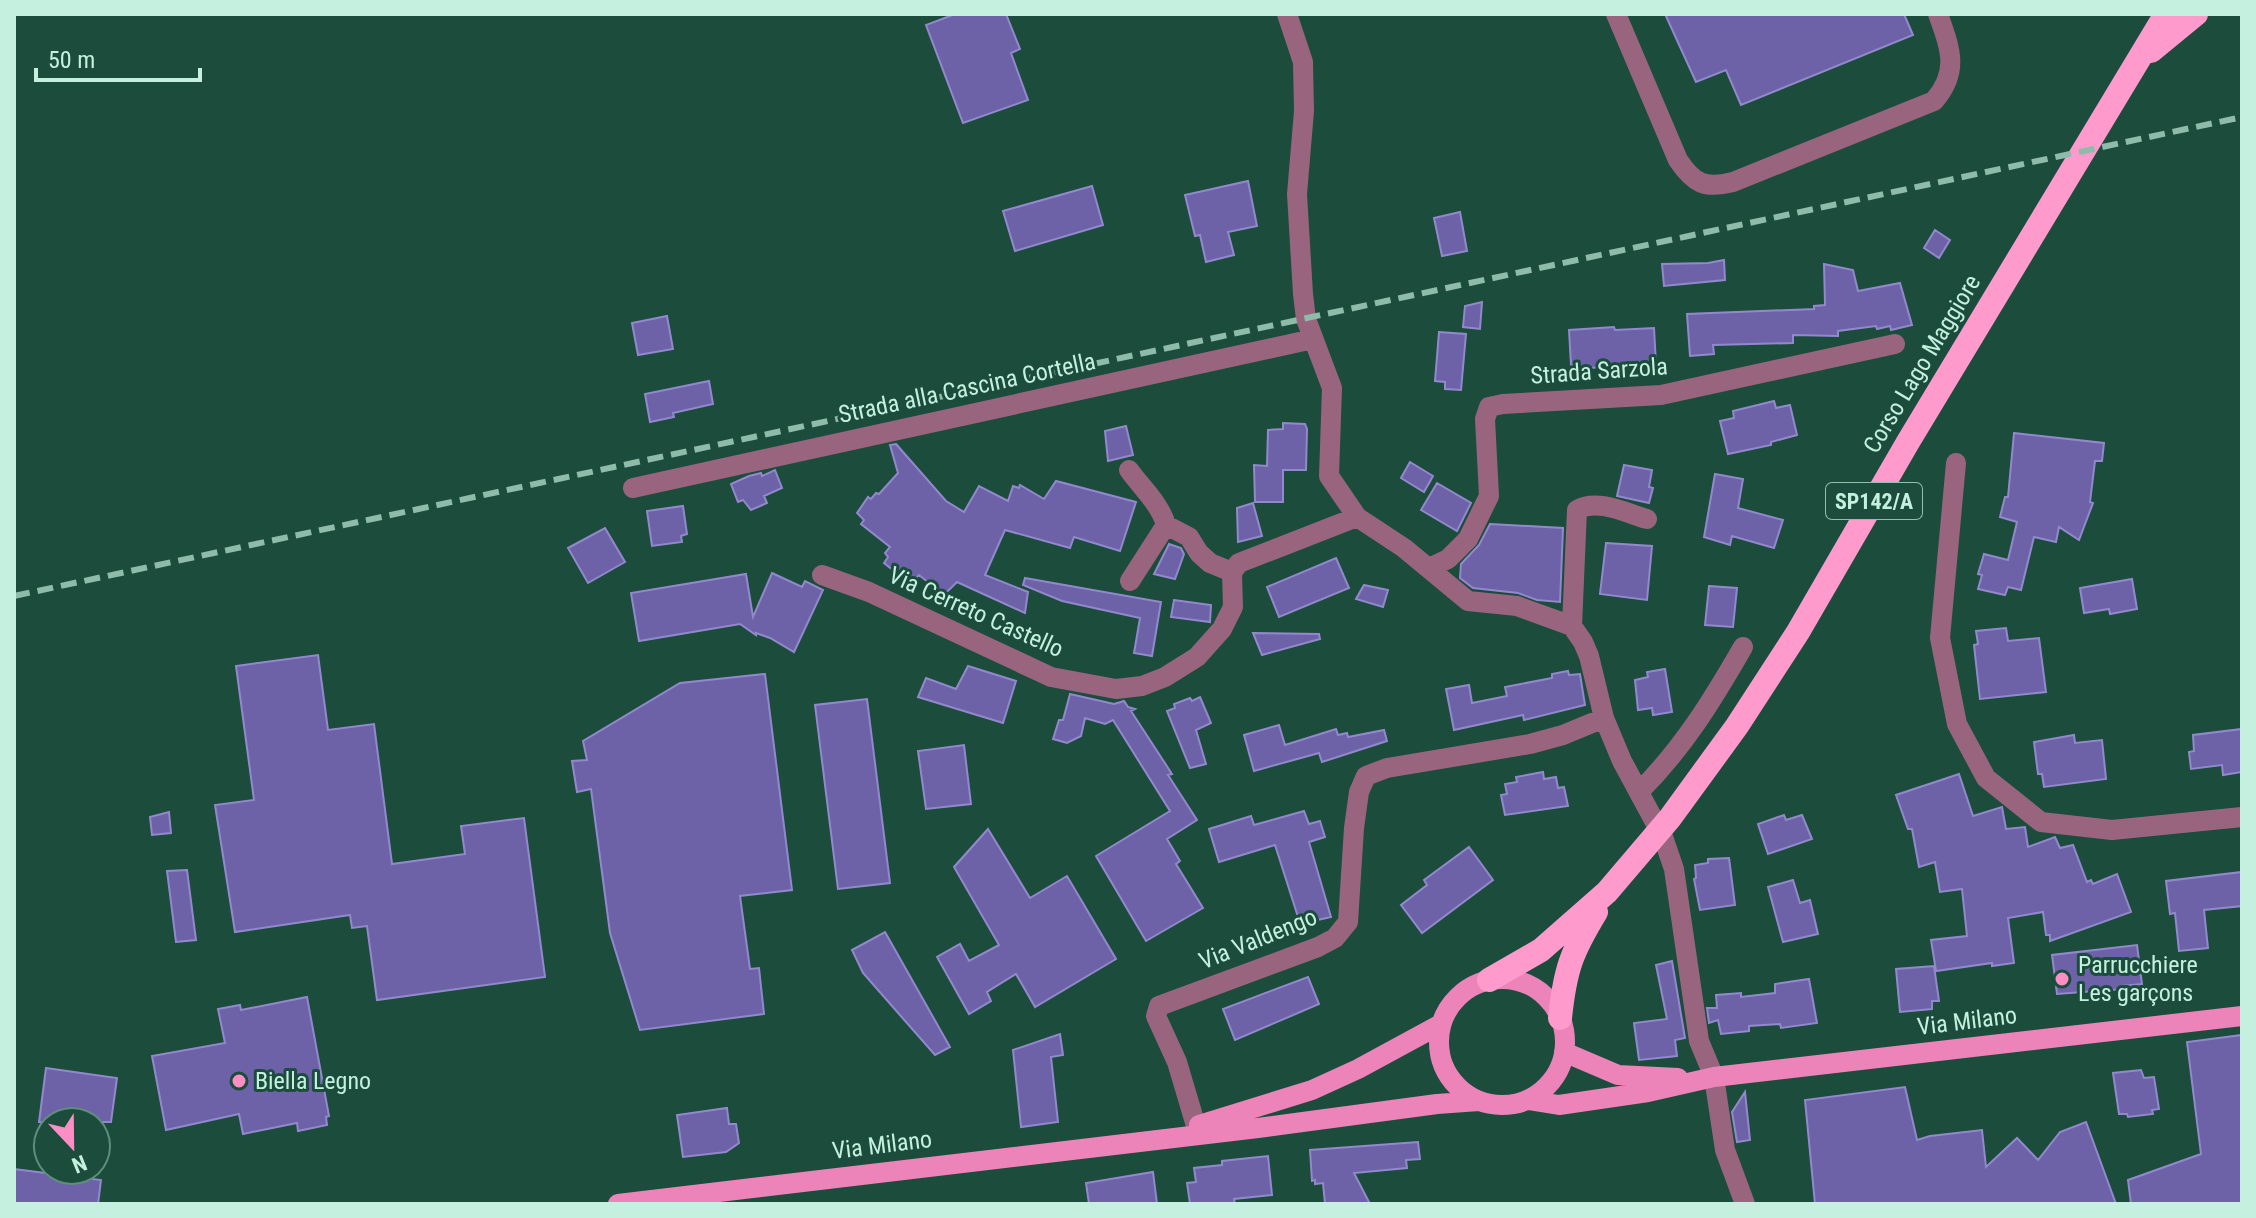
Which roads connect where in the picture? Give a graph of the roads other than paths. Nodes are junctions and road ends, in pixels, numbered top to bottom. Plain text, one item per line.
1 (1287, 14) edge
2 (1616, 14) edge
3 (1938, 14) edge
4 (2196, 14) edge
5 (2158, 20) edge
6 (2134, 66) junction
7 (1313, 339) junction
8 (1895, 344) dead end
9 (1956, 463) dead end
10 (1129, 470) dead end
11 (633, 488) dead end
12 (1357, 517) junction
13 (1647, 519) dead end
14 (1166, 525) junction
15 (1429, 568) junction
16 (1232, 572) junction
17 (822, 575) dead end
18 (1130, 581) dead end
19 (1572, 626) junction
20 (1743, 647) dead end
21 (1604, 718) junction
22 (1639, 792) junction
23 (2242, 817) edge
24 (1607, 892) junction
25 (1489, 980) junction
26 (2242, 1016) edge
27 (1560, 1018) junction
28 (1441, 1024) junction
29 (1564, 1052) junction
30 (1706, 1078) junction
31 (1528, 1100) junction
32 (1479, 1101) junction
33 (1196, 1126) junction
34 (1153, 1139) junction
35 (618, 1204) edge
36 (1745, 1204) edge

1 - 7 street
2 - 3 street
4 - 6 highway
5 - 6 highway, Corso Lago Maggiore / SP142/A
6 - 24 highway, Corso Lago Maggiore / SP142/A
7 - 11 street, Strada alla Cascina Cortella
7 - 12 street
8 - 15 street, Strada Sarzola
9 - 23 street
10 - 14 street
12 - 15 street
12 - 16 street
13 - 19 street
14 - 16 street
14 - 18 street
15 - 19 street
16 - 17 street, Via Cerreto Castello
19 - 21 street
20 - 22 street
21 - 22 street
21 - 33 street, Via Valdengo
22 - 30 street
24 - 25 highway, Corso Lago Maggiore / SP142/A
24 - 27 highway, Corso Lago Maggiore / SP142/A
25 - 27 main road
25 - 28 main road
26 - 30 main road, Via Milano
27 - 29 main road
28 - 32 main road
28 - 33 main road, Via Milano
29 - 30 main road, Via Milano
29 - 31 main road
30 - 31 main road, Via Milano
30 - 36 street
31 - 32 main road
32 - 34 main road, Via Milano
33 - 34 main road, Via Milano
34 - 35 main road, Via Milano

